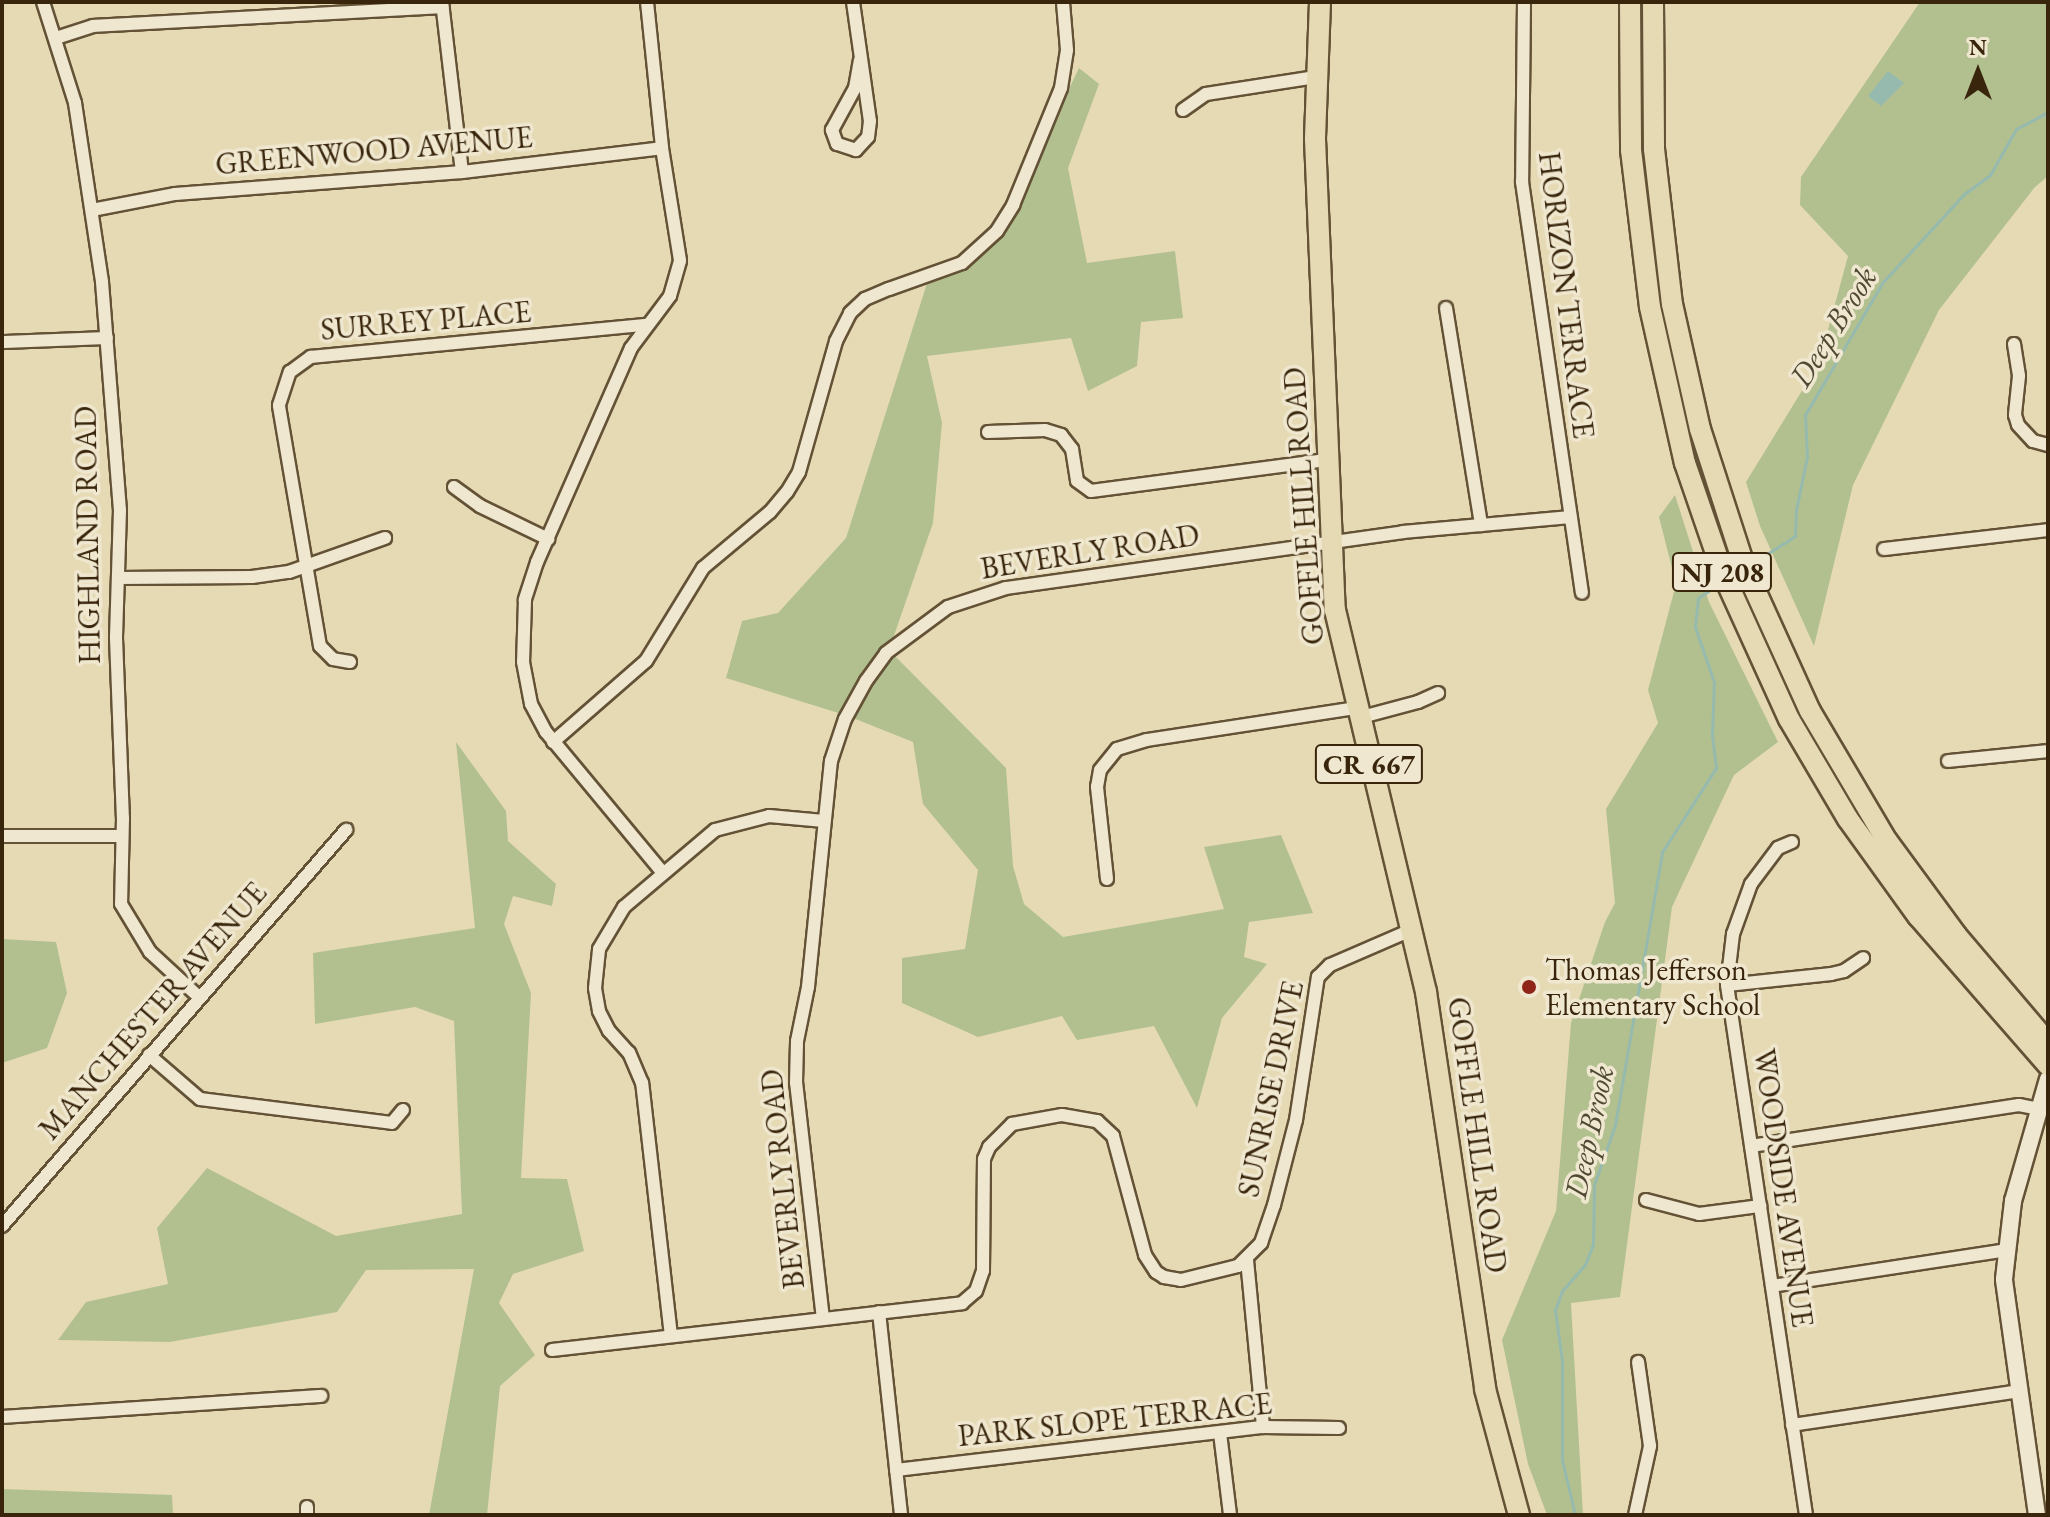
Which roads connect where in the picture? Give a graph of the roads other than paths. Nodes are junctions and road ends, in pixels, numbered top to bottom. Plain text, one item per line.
1 (43, 2) edge
2 (647, 2) edge
3 (853, 2) edge
4 (1063, 2) edge
5 (1320, 2) edge
6 (1524, 2) edge
7 (1630, 2) edge
8 (1653, 2) edge
9 (442, 4) edge
10 (284, 8) edge
11 (56, 38) junction
12 (860, 60) junction
13 (1316, 77) junction
14 (1183, 110) dead end
15 (662, 148) junction
16 (462, 172) junction
17 (92, 210) junction
18 (1446, 308) dead end
19 (646, 325) junction
20 (107, 338) junction
21 (2, 342) edge
22 (2014, 344) dead end
23 (988, 432) dead end
24 (2048, 445) edge
25 (1328, 460) junction
26 (454, 487) dead end
27 (1570, 517) junction
28 (1481, 525) junction
29 (2048, 530) edge
30 (385, 538) dead end
31 (548, 539) junction
32 (1331, 542) junction
33 (1884, 549) dead end
34 (305, 566) junction
35 (118, 578) junction
36 (1582, 593) dead end
37 (350, 662) dead end
38 (1438, 693) dead end
39 (1357, 713) junction
40 (553, 742) junction
41 (2048, 751) edge
42 (1948, 761) dead end
43 (824, 821) junction
44 (346, 830) dead end
45 (2, 836) edge
46 (122, 836) junction
47 (1792, 842) dead end
48 (663, 873) junction
49 (1107, 879) dead end
50 (1411, 930) junction
51 (1863, 958) dead end
52 (1727, 985) junction
53 (199, 997) junction
54 (2045, 1051) edge
55 (149, 1055) junction
56 (2048, 1079) edge
57 (2039, 1109) junction
58 (403, 1110) dead end
59 (1751, 1146) junction
60 (1646, 1200) dead end
61 (1760, 1206) junction
62 (2, 1226) edge
63 (2006, 1250) junction
64 (1247, 1260) junction
65 (1772, 1286) junction
66 (879, 1312) junction
67 (823, 1319) junction
68 (671, 1336) junction
69 (552, 1350) dead end
70 (1638, 1362) dead end
71 (2020, 1391) junction
72 (321, 1396) dead end
73 (2, 1417) edge
74 (1792, 1425) junction
75 (1263, 1427) junction
76 (1339, 1428) dead end
77 (1220, 1433) junction
78 (896, 1470) junction
79 (901, 1515) edge
80 (1230, 1515) edge
81 (1519, 1515) edge
82 (1635, 1515) edge
83 (1806, 1515) edge
84 (2037, 1515) edge

1 - 11 street, HIGHLAND ROAD
2 - 15 street
3 - 12 street
4 - 40 street
5 - 13 main road, GOFFLE HILL ROAD / CR 667
6 - 27 street, HORIZON TERRACE
7 - 54 main road, NJ 208
8 - 54 main road, NJ 208
9 - 10 street
9 - 16 street
10 - 11 street
11 - 17 street, HIGHLAND ROAD
12 - 12 street
13 - 14 street
13 - 25 main road, GOFFLE HILL ROAD / CR 667
15 - 16 street, GREENWOOD AVENUE
15 - 19 street
16 - 17 street, GREENWOOD AVENUE
17 - 20 street, HIGHLAND ROAD
18 - 28 street
19 - 31 street
19 - 34 street, SURREY PLACE
20 - 21 street
20 - 35 street, HIGHLAND ROAD
22 - 24 street
23 - 25 street
25 - 32 main road, GOFFLE HILL ROAD / CR 667
26 - 31 street
27 - 28 street, BEVERLY ROAD
27 - 36 street, HORIZON TERRACE
28 - 32 street, BEVERLY ROAD
29 - 33 street
30 - 34 street
31 - 40 street
32 - 39 main road, GOFFLE HILL ROAD / CR 667
32 - 43 street, BEVERLY ROAD
34 - 35 street
34 - 37 street, SURREY PLACE
35 - 46 street, HIGHLAND ROAD
38 - 39 street
39 - 49 street
39 - 50 main road, GOFFLE HILL ROAD / CR 667
40 - 48 street
41 - 42 street
43 - 48 street
43 - 67 street, BEVERLY ROAD
44 - 53 street, MANCHESTER AVENUE
45 - 46 street
46 - 53 street, HIGHLAND ROAD
47 - 52 street, WOODSIDE AVENUE
48 - 68 street
50 - 64 street, SUNRISE DRIVE
50 - 81 main road, GOFFLE HILL ROAD / CR 667
51 - 52 street
52 - 59 street, WOODSIDE AVENUE
53 - 55 street, MANCHESTER AVENUE
55 - 58 street
55 - 62 street, MANCHESTER AVENUE
56 - 57 street
57 - 59 street
57 - 63 street
59 - 61 street, WOODSIDE AVENUE
60 - 61 street
61 - 65 street, WOODSIDE AVENUE
63 - 65 street
63 - 71 street
64 - 66 street
64 - 75 street
65 - 74 street, WOODSIDE AVENUE
66 - 67 street
66 - 78 street
67 - 68 street
68 - 69 street
70 - 82 street
71 - 74 street
71 - 84 street
72 - 73 street
74 - 83 street, WOODSIDE AVENUE
75 - 76 street, PARK SLOPE TERRACE
75 - 77 street, PARK SLOPE TERRACE
77 - 78 street, PARK SLOPE TERRACE
77 - 80 street
78 - 79 street

